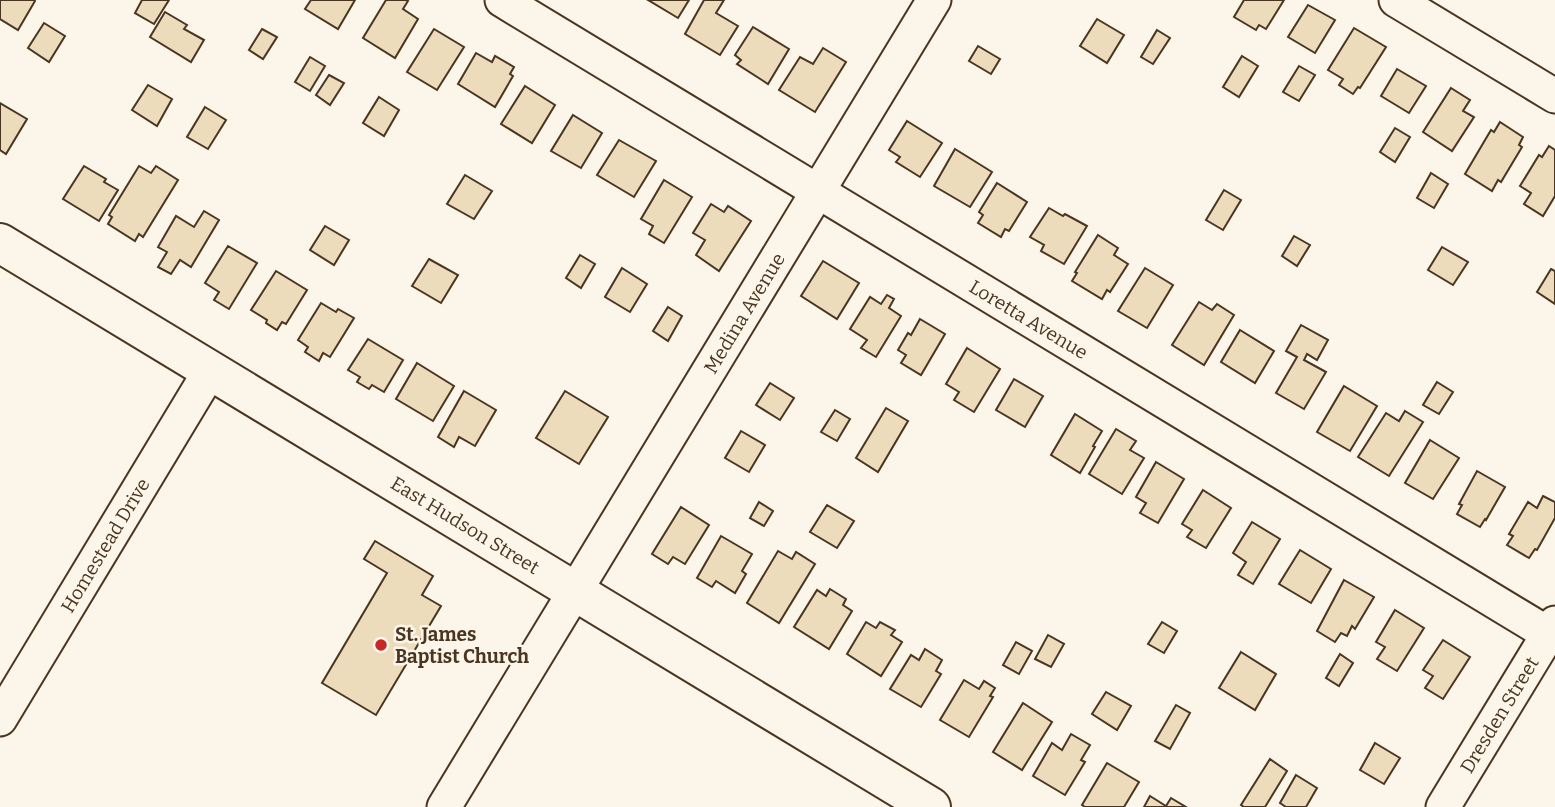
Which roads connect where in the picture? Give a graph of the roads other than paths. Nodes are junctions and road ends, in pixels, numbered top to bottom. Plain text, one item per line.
1 (502, 0) edge
2 (934, 0) edge
3 (1396, 0) edge
4 (1555, 96) edge
5 (818, 191) junction
6 (0, 243) edge
7 (210, 371) junction
8 (575, 592) junction
9 (1553, 632) edge
10 (0, 719) edge
11 (444, 807) edge
12 (931, 807) edge
13 (1443, 807) edge

1 - 5 street, Loretta Avenue
2 - 5 street, Medina Avenue
3 - 4 street
5 - 8 street, Medina Avenue
5 - 9 street, Loretta Avenue
6 - 7 main road, East Hudson Street
7 - 8 main road, East Hudson Street
7 - 10 street, Homestead Drive
8 - 11 street, Medina Avenue
8 - 12 main road, East Hudson Street
9 - 13 street, Dresden Street

